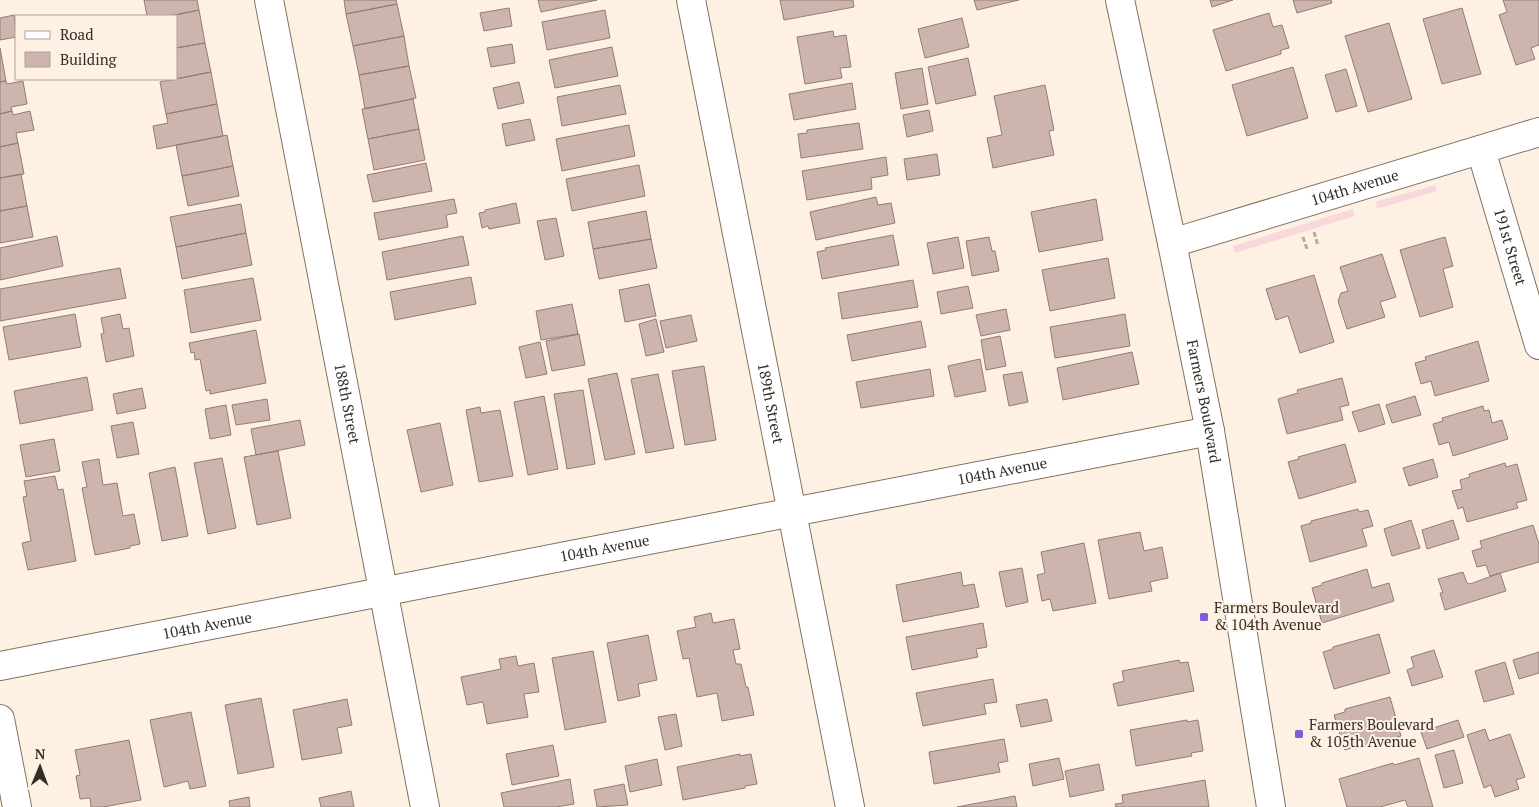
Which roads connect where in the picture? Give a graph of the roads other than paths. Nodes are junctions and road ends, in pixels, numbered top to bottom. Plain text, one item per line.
1 (269, 0) edge
2 (691, 0) edge
3 (1120, 0) edge
4 (1539, 132) edge
5 (1481, 150) junction
6 (1172, 243) junction
7 (1539, 345) edge
8 (1210, 431) junction
9 (792, 512) junction
10 (383, 592) junction
11 (0, 666) edge
12 (0, 719) edge
13 (17, 807) edge
14 (425, 807) edge
15 (850, 807) edge
16 (1271, 807) edge

1 - 10 street, 188th Street
2 - 9 street, 189th Street
3 - 6 street, Farmers Boulevard
4 - 5 street, 104th Avenue
5 - 6 street, 104th Avenue
5 - 7 street, 191st Street
6 - 8 street, Farmers Boulevard
8 - 9 street, 104th Avenue
8 - 16 street, Farmers Boulevard
9 - 10 street, 104th Avenue
9 - 15 street, 189th Street
10 - 11 street, 104th Avenue
10 - 14 street, 188th Street
12 - 13 street

